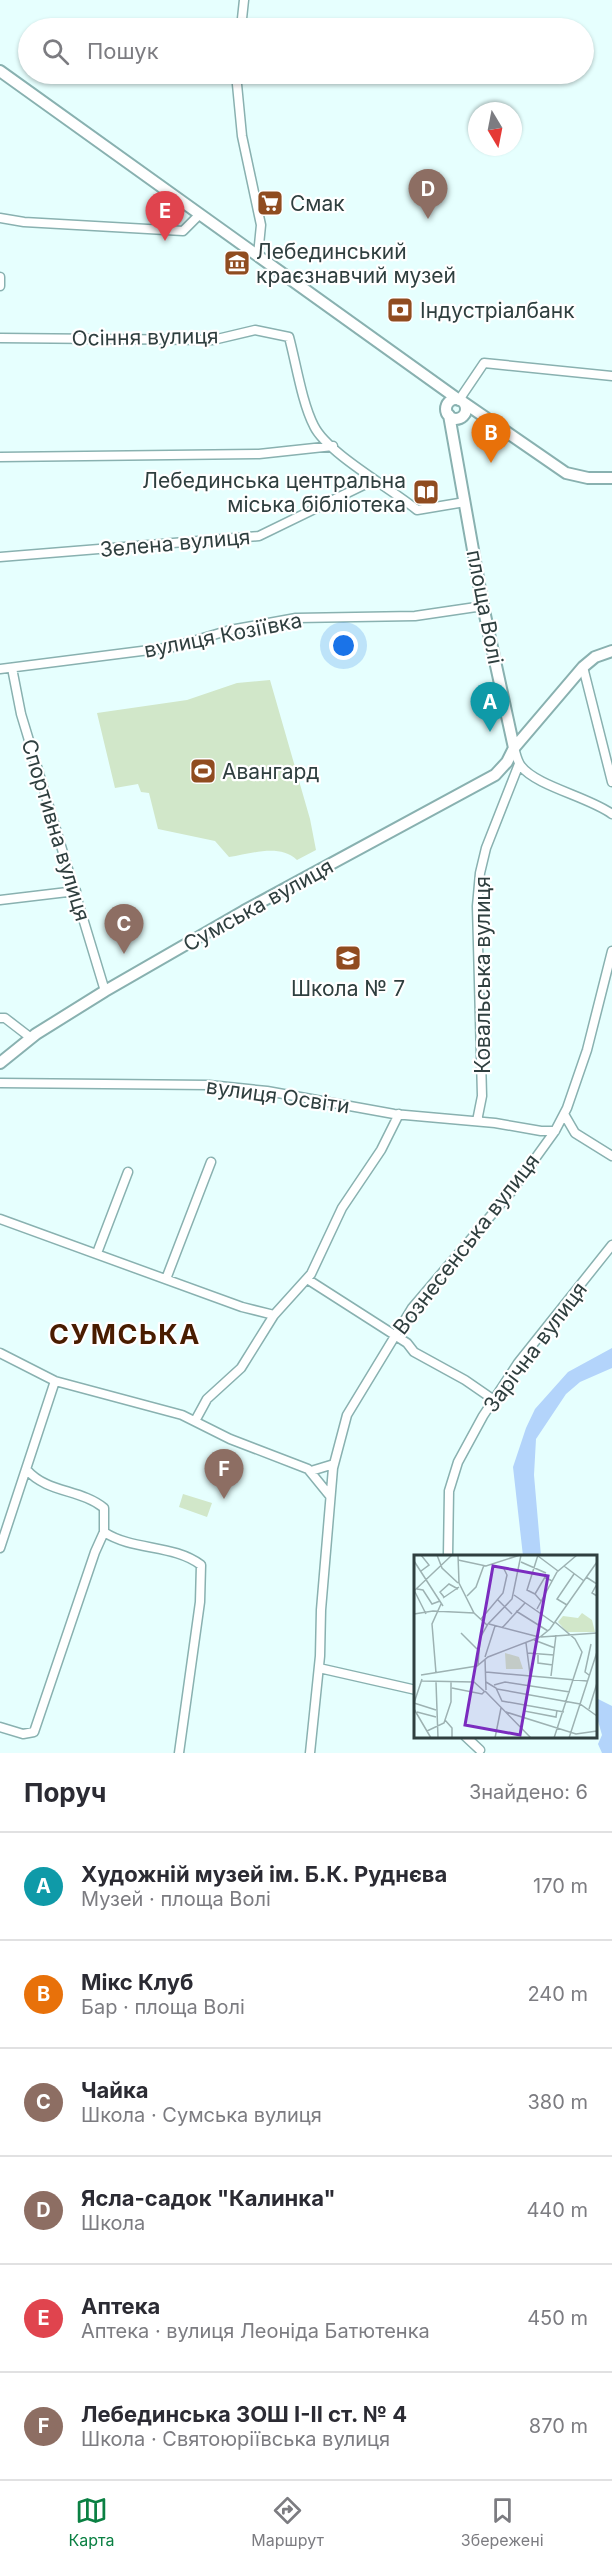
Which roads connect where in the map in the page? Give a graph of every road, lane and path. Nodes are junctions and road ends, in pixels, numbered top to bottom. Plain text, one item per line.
1 (244, 0) edge
2 (242, 18) edge
3 (0, 71) edge
4 (18, 84) edge
5 (18, 84) edge
6 (237, 84) edge
7 (200, 214) junction
8 (0, 218) edge
9 (258, 255) junction
10 (0, 277) edge
11 (0, 286) edge
12 (0, 338) edge
13 (612, 376) edge
14 (442, 387) junction
15 (461, 401) junction
16 (479, 412) junction
17 (454, 414) junction
18 (333, 446) junction
19 (0, 457) edge
20 (612, 478) edge
21 (374, 480) junction
22 (465, 502) junction
23 (0, 557) edge
24 (483, 606) junction
25 (612, 651) edge
26 (583, 667) junction
27 (12, 668) junction
28 (0, 669) edge
29 (514, 748) junction
30 (519, 764) junction
31 (612, 782) edge
32 (612, 814) edge
33 (76, 891) junction
34 (0, 900) edge
35 (612, 951) edge
36 (105, 991) junction
37 (0, 1018) edge
38 (32, 1038) junction
39 (0, 1063) edge
40 (0, 1083) edge
41 (399, 1114) junction
42 (564, 1114) junction
43 (477, 1120) junction
44 (555, 1131) junction
45 (612, 1156) edge
46 (211, 1162) dead end
47 (128, 1172) dead end
48 (0, 1219) edge
49 (612, 1245) edge
50 (97, 1253) junction
51 (166, 1279) junction
52 (307, 1279) junction
53 (274, 1315) junction
54 (394, 1335) junction
55 (0, 1353) edge
56 (55, 1381) junction
57 (494, 1400) junction
58 (195, 1421) junction
59 (334, 1464) junction
60 (27, 1470) junction
61 (311, 1471) junction
62 (330, 1497) junction
63 (104, 1532) junction
64 (0, 1548) edge
65 (448, 1555) edge
66 (319, 1668) junction
67 (414, 1690) edge
68 (0, 1727) edge
69 (466, 1738) edge
70 (480, 1750) dead end
71 (179, 1753) edge
72 (310, 1753) edge

1 - 2 street
3 - 4 main road
5 - 7 main road
6 - 9 street
7 - 8 street
7 - 9 main road
9 - 14 main road
10 - 11 street
12 - 18 street, Осіння вулиця
13 - 15 street
14 - 15 main road
14 - 17 main road, площа Волі
15 - 16 main road
15 - 17 main road, площа Волі
15 - 17 main road
16 - 17 main road
16 - 20 main road
17 - 22 main road, площа Волі
18 - 19 street
18 - 21 street
21 - 22 street
21 - 23 street, Зелена вулиця
22 - 24 main road, площа Волі
24 - 27 street, вулиця Козіївка
24 - 29 main road, площа Волі
25 - 26 main road
26 - 29 main road
26 - 31 street
27 - 28 street, вулиця Козіївка
27 - 33 street, Спортивна вулиця
29 - 30 street
29 - 36 main road, Сумська вулиця
30 - 32 street
30 - 43 street, Ковальська вулиця
33 - 34 street
33 - 36 street, Спортивна вулиця
35 - 42 street, Вознесенська вулиця
36 - 38 main road, Сумська вулиця
37 - 38 street
38 - 39 main road, Сумська вулиця
40 - 41 street, вулиця Освіти
41 - 43 street, вулиця Освіти
41 - 52 street
42 - 44 street, Вознесенська вулиця
42 - 45 street
43 - 44 street, вулиця Освіти
44 - 54 street, Вознесенська вулиця
46 - 51 street
47 - 50 street
48 - 50 street
49 - 57 street, Зарічна вулиця
50 - 51 street
51 - 53 street
52 - 53 street
52 - 54 street
53 - 58 street
54 - 57 street
54 - 59 street, Вознесенська вулиця
55 - 56 street
56 - 58 street
56 - 60 street
57 - 65 street, Зарічна вулиця
58 - 61 street
59 - 61 street
59 - 62 street, Вознесенська вулиця
60 - 63 street
60 - 64 street
61 - 62 street
62 - 66 street, Вознесенська вулиця
63 - 68 street
63 - 71 street
66 - 67 street
66 - 72 street, Вознесенська вулиця
69 - 70 street

